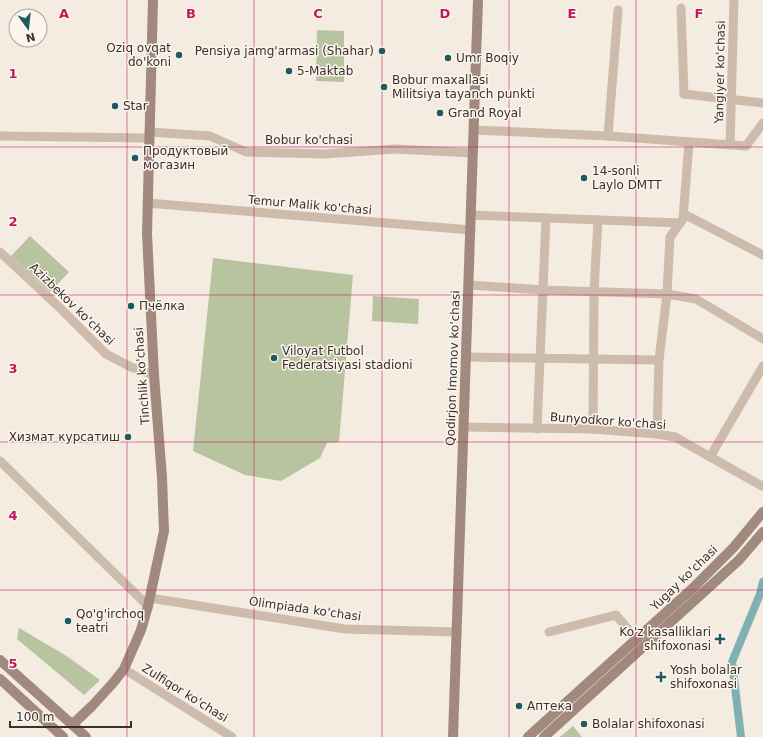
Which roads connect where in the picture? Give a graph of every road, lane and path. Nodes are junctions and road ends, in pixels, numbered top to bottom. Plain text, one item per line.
1 (153, 0) edge
2 (478, 0) edge
3 (734, 0) edge
4 (681, 8) dead end
5 (618, 10) dead end
6 (732, 100) junction
7 (763, 103) edge
8 (763, 123) edge
9 (474, 130) junction
10 (148, 135) junction
11 (0, 136) edge
12 (608, 136) junction
13 (689, 142) junction
14 (730, 145) junction
15 (474, 153) junction
16 (147, 204) junction
17 (684, 214) junction
18 (472, 215) junction
19 (546, 218) junction
20 (598, 220) junction
21 (680, 223) junction
22 (471, 230) junction
23 (0, 252) edge
24 (763, 255) edge
25 (469, 285) junction
26 (544, 290) junction
27 (594, 292) junction
28 (667, 294) junction
29 (763, 339) edge
30 (466, 357) junction
31 (540, 359) junction
32 (593, 360) junction
33 (659, 360) junction
34 (763, 366) edge
35 (154, 375) junction
36 (464, 427) junction
37 (537, 429) junction
38 (593, 429) junction
39 (657, 434) junction
40 (710, 457) junction
41 (0, 461) edge
42 (763, 485) edge
43 (763, 512) edge
44 (763, 532) edge
45 (149, 602) junction
46 (457, 632) junction
47 (549, 632) dead end
48 (637, 640) junction
49 (0, 660) edge
50 (124, 669) junction
51 (1, 680) edge
52 (0, 692) edge
53 (73, 724) junction
54 (63, 737) edge
55 (86, 737) edge
56 (232, 737) edge
57 (454, 737) edge
58 (528, 737) edge
59 (544, 737) edge

1 - 10 street, Tinchlik ko'chasi
2 - 9 street, Qodirjon Imomov ko'chasi
3 - 6 street, Yangiyer ko'chasi
4 - 6 street
5 - 12 street
6 - 7 street
6 - 14 street, Yangiyer ko'chasi
8 - 14 street
9 - 12 street
9 - 15 street, Qodirjon Imomov ko'chasi
10 - 11 street
10 - 15 street, Bobur ko'chasi
10 - 16 street, Tinchlik ko'chasi
12 - 13 street
13 - 14 street
13 - 17 street
15 - 18 street, Qodirjon Imomov ko'chasi
16 - 22 street, Temur Malik ko'chasi
16 - 35 street, Tinchlik ko'chasi
17 - 21 street
17 - 24 street
18 - 19 street
18 - 22 street, Qodirjon Imomov ko'chasi
19 - 20 street
19 - 26 street
20 - 21 street
20 - 27 street
21 - 28 street
22 - 25 street, Qodirjon Imomov ko'chasi
23 - 35 street, Azizbekov ko'chasi
25 - 26 street
25 - 30 street, Qodirjon Imomov ko'chasi
26 - 27 street
26 - 31 street
27 - 28 street
27 - 32 street
28 - 29 street
28 - 33 street
30 - 31 street
30 - 36 street, Qodirjon Imomov ko'chasi
31 - 32 street
31 - 37 street
32 - 33 street
32 - 38 street
33 - 39 street
34 - 40 street
35 - 45 street, Tinchlik ko'chasi
36 - 37 street, Bunyodkor ko'chasi
36 - 46 street, Qodirjon Imomov ko'chasi
37 - 38 street, Bunyodkor ko'chasi
38 - 39 street, Bunyodkor ko'chasi
39 - 40 street, Bunyodkor ko'chasi
40 - 42 street, Bunyodkor ko'chasi
41 - 45 street
43 - 48 street, Yugay ko'chasi
44 - 59 street, Yugay ko'chasi
45 - 46 street, Olimpiada ko'chasi
45 - 50 street, Tinchlik ko'chasi
46 - 57 street, Qodirjon Imomov ko'chasi
47 - 48 street
48 - 58 street, Yugay ko'chasi
49 - 53 street
50 - 53 street, Tinchlik ko'chasi
50 - 56 street, Zulfiqor ko'chasi
51 - 52 street
51 - 54 street
53 - 55 street

